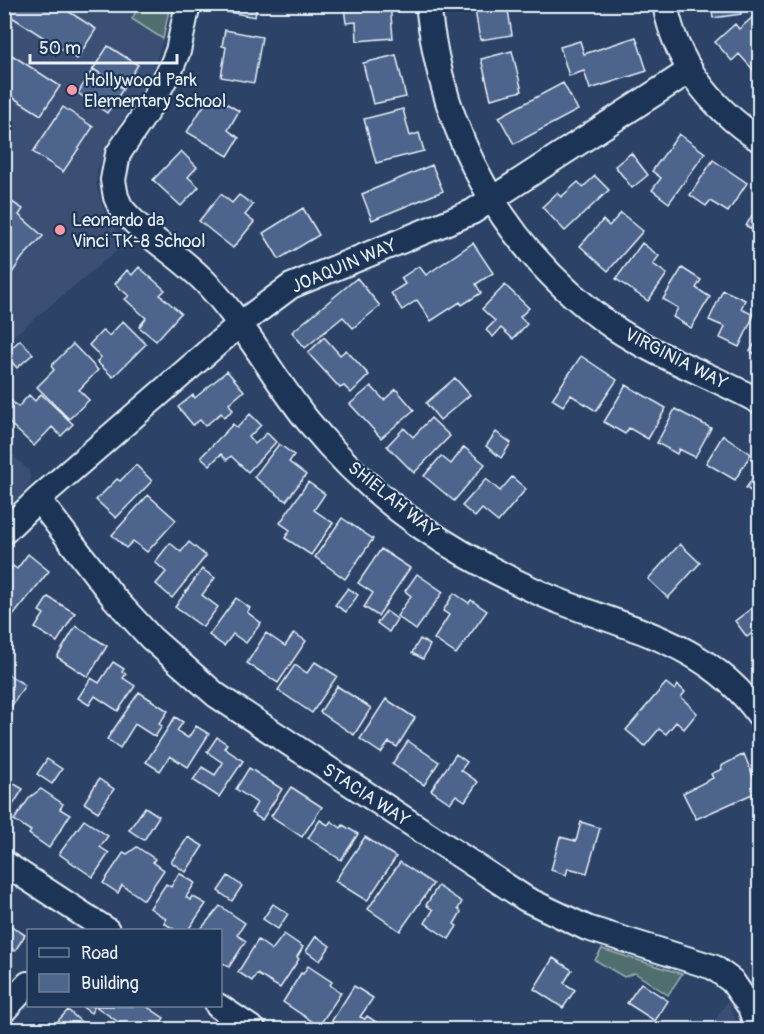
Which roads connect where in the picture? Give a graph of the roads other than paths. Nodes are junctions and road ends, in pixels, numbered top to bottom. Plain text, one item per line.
1 (188, 4) edge
2 (428, 4) edge
3 (664, 4) edge
4 (689, 71) junction
5 (759, 140) edge
6 (492, 200) junction
7 (240, 324) junction
8 (759, 402) edge
9 (38, 499) junction
10 (4, 532) edge
11 (759, 716) edge
12 (4, 863) edge
13 (75, 922) edge
14 (103, 929) edge
15 (27, 985) edge
16 (221, 1007) edge
17 (4, 1010) edge
18 (756, 1012) edge
19 (254, 1029) edge

1 - 7 street, SHIELAH WAY
2 - 6 street, VIRGINIA WAY
3 - 4 street
4 - 5 street
4 - 6 street, JOAQUIN WAY
6 - 7 street, JOAQUIN WAY
6 - 8 street, VIRGINIA WAY
7 - 9 street, JOAQUIN WAY
7 - 11 street, SHIELAH WAY
9 - 10 street, JOAQUIN WAY
9 - 18 street, STACIA WAY
12 - 13 street
13 - 14 street
15 - 17 street
16 - 19 street

